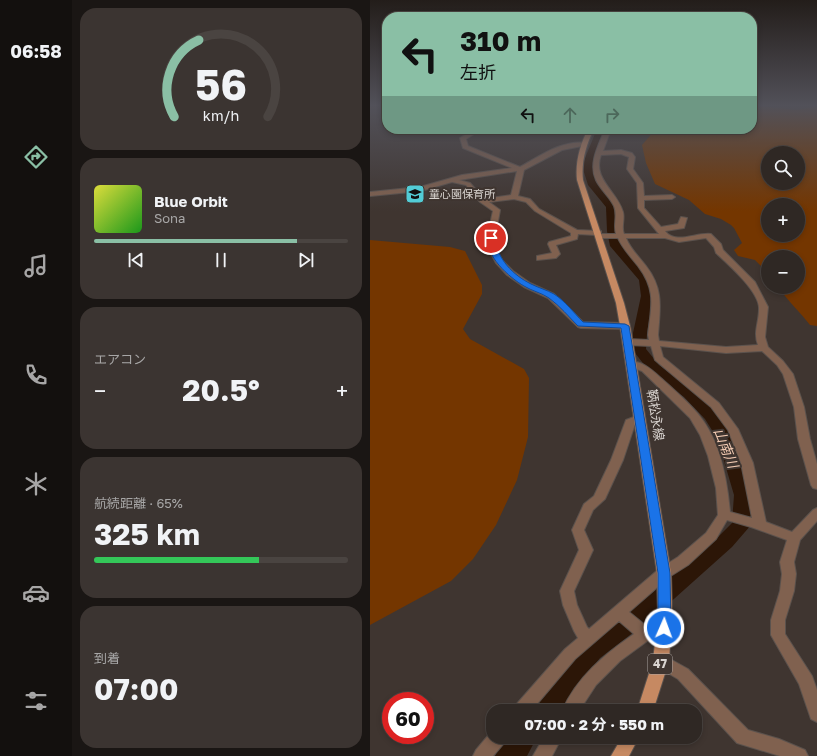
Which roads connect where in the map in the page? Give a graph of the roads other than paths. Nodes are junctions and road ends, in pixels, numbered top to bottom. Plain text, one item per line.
1 (464, 140) edge
2 (586, 140) edge
3 (604, 140) edge
4 (585, 144) junction
5 (599, 154) junction
6 (521, 169) junction
7 (452, 180) junction
8 (370, 194) edge
9 (514, 197) junction
10 (640, 198) junction
11 (672, 198) dead end
12 (482, 201) junction
13 (683, 218) dead end
14 (574, 232) junction
15 (662, 233) junction
16 (601, 235) junction
17 (619, 235) junction
18 (540, 258) dead end
19 (625, 326) junction
20 (630, 342) junction
21 (653, 343) junction
22 (764, 348) junction
23 (631, 364) junction
24 (639, 418) junction
25 (817, 485) edge
26 (817, 513) edge
27 (727, 516) junction
28 (757, 525) junction
29 (794, 538) junction
30 (664, 576) junction
31 (621, 614) junction
32 (589, 638) junction
33 (661, 661) junction
34 (527, 704) edge
35 (575, 704) edge
36 (647, 704) edge
37 (817, 714) edge
38 (492, 744) edge
39 (550, 744) edge
40 (627, 744) edge
41 (482, 756) edge
42 (542, 756) edge
43 (620, 756) edge
44 (799, 756) edge

1 - 6 street
2 - 4 main road, 鞆松永線 / 47
3 - 5 street
4 - 6 street
4 - 16 main road, 鞆松永線 / 47
5 - 10 street
5 - 17 street
6 - 7 street
6 - 9 street
7 - 8 street
7 - 12 street
9 - 12 street
9 - 14 street
10 - 11 street
10 - 15 street
12 - 19 street
13 - 15 street
14 - 16 street
14 - 18 street
15 - 17 street
15 - 22 street
16 - 17 street
16 - 19 main road, 鞆松永線 / 47
17 - 21 street
19 - 20 main road, 鞆松永線 / 47
20 - 21 street
20 - 23 main road, 鞆松永線 / 47
21 - 22 street
21 - 28 street
22 - 25 street
23 - 24 main road, 鞆松永線 / 47
23 - 27 street
24 - 30 main road, 鞆松永線 / 47
24 - 32 street
26 - 29 street
27 - 28 street
27 - 30 street
28 - 29 street
29 - 37 street
30 - 31 street
30 - 33 main road, 鞆松永線 / 47
31 - 32 street
31 - 35 street
32 - 34 street
33 - 36 main road, 鞆松永線 / 47
33 - 44 street
38 - 41 street
39 - 42 street
40 - 43 main road

